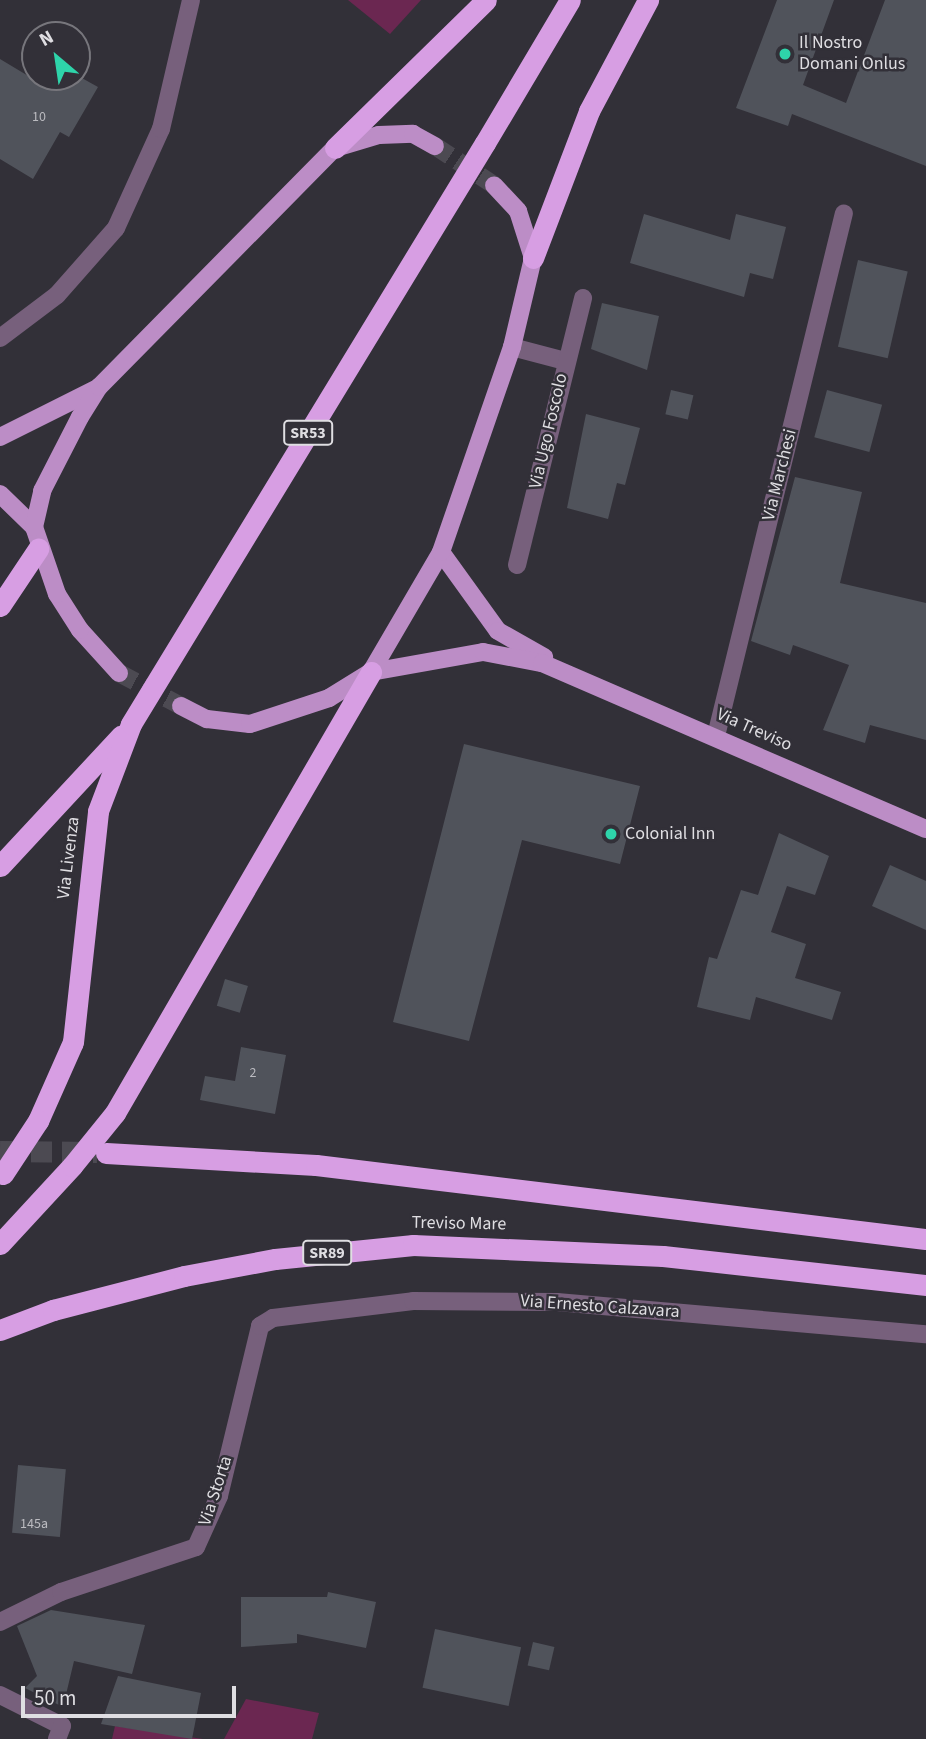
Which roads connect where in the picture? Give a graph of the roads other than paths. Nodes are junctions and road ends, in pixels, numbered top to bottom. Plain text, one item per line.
1 (191, 0) edge
2 (486, 0) edge
3 (570, 0) edge
4 (648, 0) edge
5 (435, 146) tunnel mouth
6 (335, 148) junction
7 (494, 185) tunnel mouth
8 (844, 213) dead end
9 (533, 258) junction
10 (583, 298) dead end
11 (0, 338) edge
12 (512, 347) junction
13 (565, 361) junction
14 (99, 387) junction
15 (0, 437) edge
16 (0, 494) edge
17 (34, 527) junction
18 (38, 549) junction
19 (441, 552) junction
20 (517, 565) dead end
21 (0, 606) edge
22 (565, 670) junction
23 (371, 672) junction
24 (119, 673) tunnel mouth
25 (181, 706) tunnel mouth
26 (131, 724) junction
27 (716, 737) junction
28 (926, 829) edge
29 (0, 866) edge
30 (106, 1153) tunnel mouth
31 (2, 1177) edge
32 (926, 1239) edge
33 (0, 1244) edge
34 (926, 1284) edge
35 (273, 1318) joint
36 (0, 1330) edge
37 (926, 1334) edge
38 (0, 1622) edge
39 (0, 1695) edge
40 (60, 1732) edge

1 - 11 street
2 - 6 highway
3 - 26 highway, SR53, bridge
4 - 9 highway
5 - 6 main road
6 - 14 main road
7 - 9 main road
8 - 27 street, Via Marchesi
9 - 12 main road
10 - 13 street, Via Ugo Foscolo
12 - 13 street
12 - 19 main road
13 - 20 street, Via Ugo Foscolo
14 - 15 main road
14 - 17 main road
16 - 17 main road
17 - 18 main road
18 - 21 highway
18 - 24 main road
19 - 22 main road, Via Treviso
19 - 23 main road
22 - 23 main road, Via Treviso
22 - 27 main road, Via Treviso
23 - 25 main road
23 - 33 highway, bridge
26 - 29 highway, Via Livenza / SR53
26 - 31 highway, Via Livenza / SR53, bridge
27 - 28 main road, Via Treviso
30 - 32 highway, Treviso Mare
34 - 36 highway, Treviso Mare / SR89
35 - 37 street, Via Ernesto Calzavara
35 - 38 street, Via Storta
39 - 40 street

